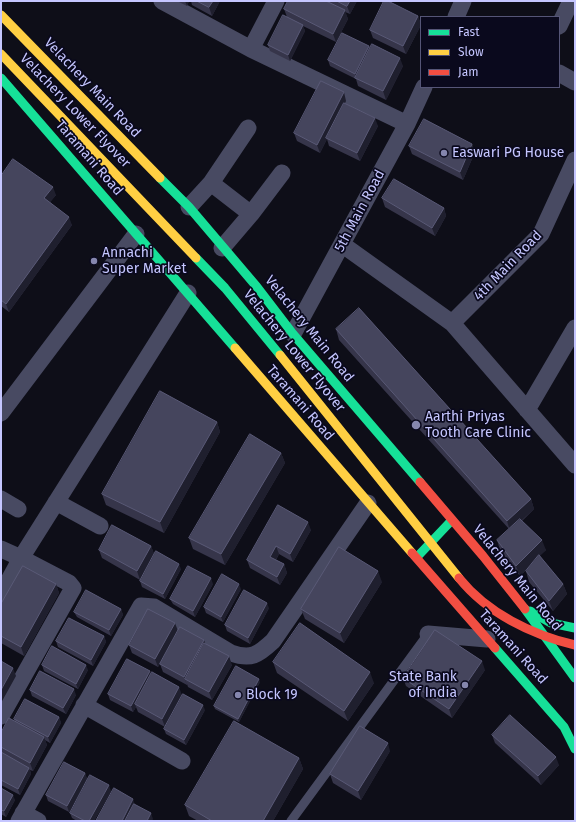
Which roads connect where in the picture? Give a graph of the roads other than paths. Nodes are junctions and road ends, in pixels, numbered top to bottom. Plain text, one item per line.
1 (162, 1) edge
2 (276, 1) edge
3 (463, 1) edge
4 (571, 1) edge
5 (1, 15) edge
6 (456, 16) edge
7 (560, 24) edge
8 (251, 49) junction
9 (1, 54) edge
10 (560, 74) edge
11 (1, 79) edge
12 (575, 82) edge
13 (424, 88) edge
14 (407, 124) junction
15 (248, 128) dead end
16 (575, 160) edge
17 (282, 173) dead end
18 (211, 183) junction
19 (189, 207) junction
20 (251, 214) junction
21 (136, 234) junction
22 (343, 245) junction
23 (222, 248) junction
24 (188, 293) junction
25 (452, 323) junction
26 (575, 328) edge
27 (293, 334) junction
28 (527, 410) junction
29 (1, 413) edge
30 (575, 465) edge
31 (1, 499) edge
32 (56, 502) junction
33 (368, 503) junction
34 (18, 509) dead end
35 (452, 520) junction
36 (100, 526) dead end
37 (1, 549) edge
38 (21, 558) junction
39 (416, 558) junction
40 (1, 595) edge
41 (524, 607) junction
42 (575, 628) edge
43 (428, 634) joint
44 (487, 640) junction
45 (575, 645) edge
46 (575, 678) edge
47 (84, 705) junction
48 (1, 716) edge
49 (575, 749) edge
50 (182, 761) dead end
51 (21, 817) edge
52 (38, 821) edge
53 (291, 821) edge

1 - 8 street
2 - 8 street
3 - 6 street
4 - 7 street
5 - 19 main road, Velachery Main Road
8 - 14 street
9 - 45 main road, Velachery Lower Flyover, bridge
10 - 12 street
11 - 21 main road, Taramani Road
13 - 14 street, 5th Main Road
14 - 22 street, 5th Main Road
15 - 18 street
16 - 25 street, 4th Main Road
17 - 20 street
18 - 19 street
18 - 20 street
19 - 23 main road, Velachery Main Road
20 - 23 street
21 - 24 main road, Taramani Road
21 - 29 street
22 - 25 street
22 - 27 street, 5th Main Road
23 - 27 main road, Velachery Main Road
24 - 32 street
24 - 33 main road, Taramani Road
25 - 28 street
26 - 28 street
27 - 35 main road, Velachery Main Road
28 - 30 street
31 - 34 street
32 - 36 street
32 - 38 street
33 - 39 main road, Taramani Road
33 - 47 street
35 - 39 main road
35 - 41 main road, Velachery Main Road
37 - 38 street
38 - 40 street
38 - 48 street
39 - 44 main road, Taramani Road
41 - 42 main road
41 - 46 main road, Velachery Main Road
43 - 44 street
43 - 53 lane
44 - 49 main road, Taramani Road
47 - 50 street
47 - 51 street
51 - 52 street

